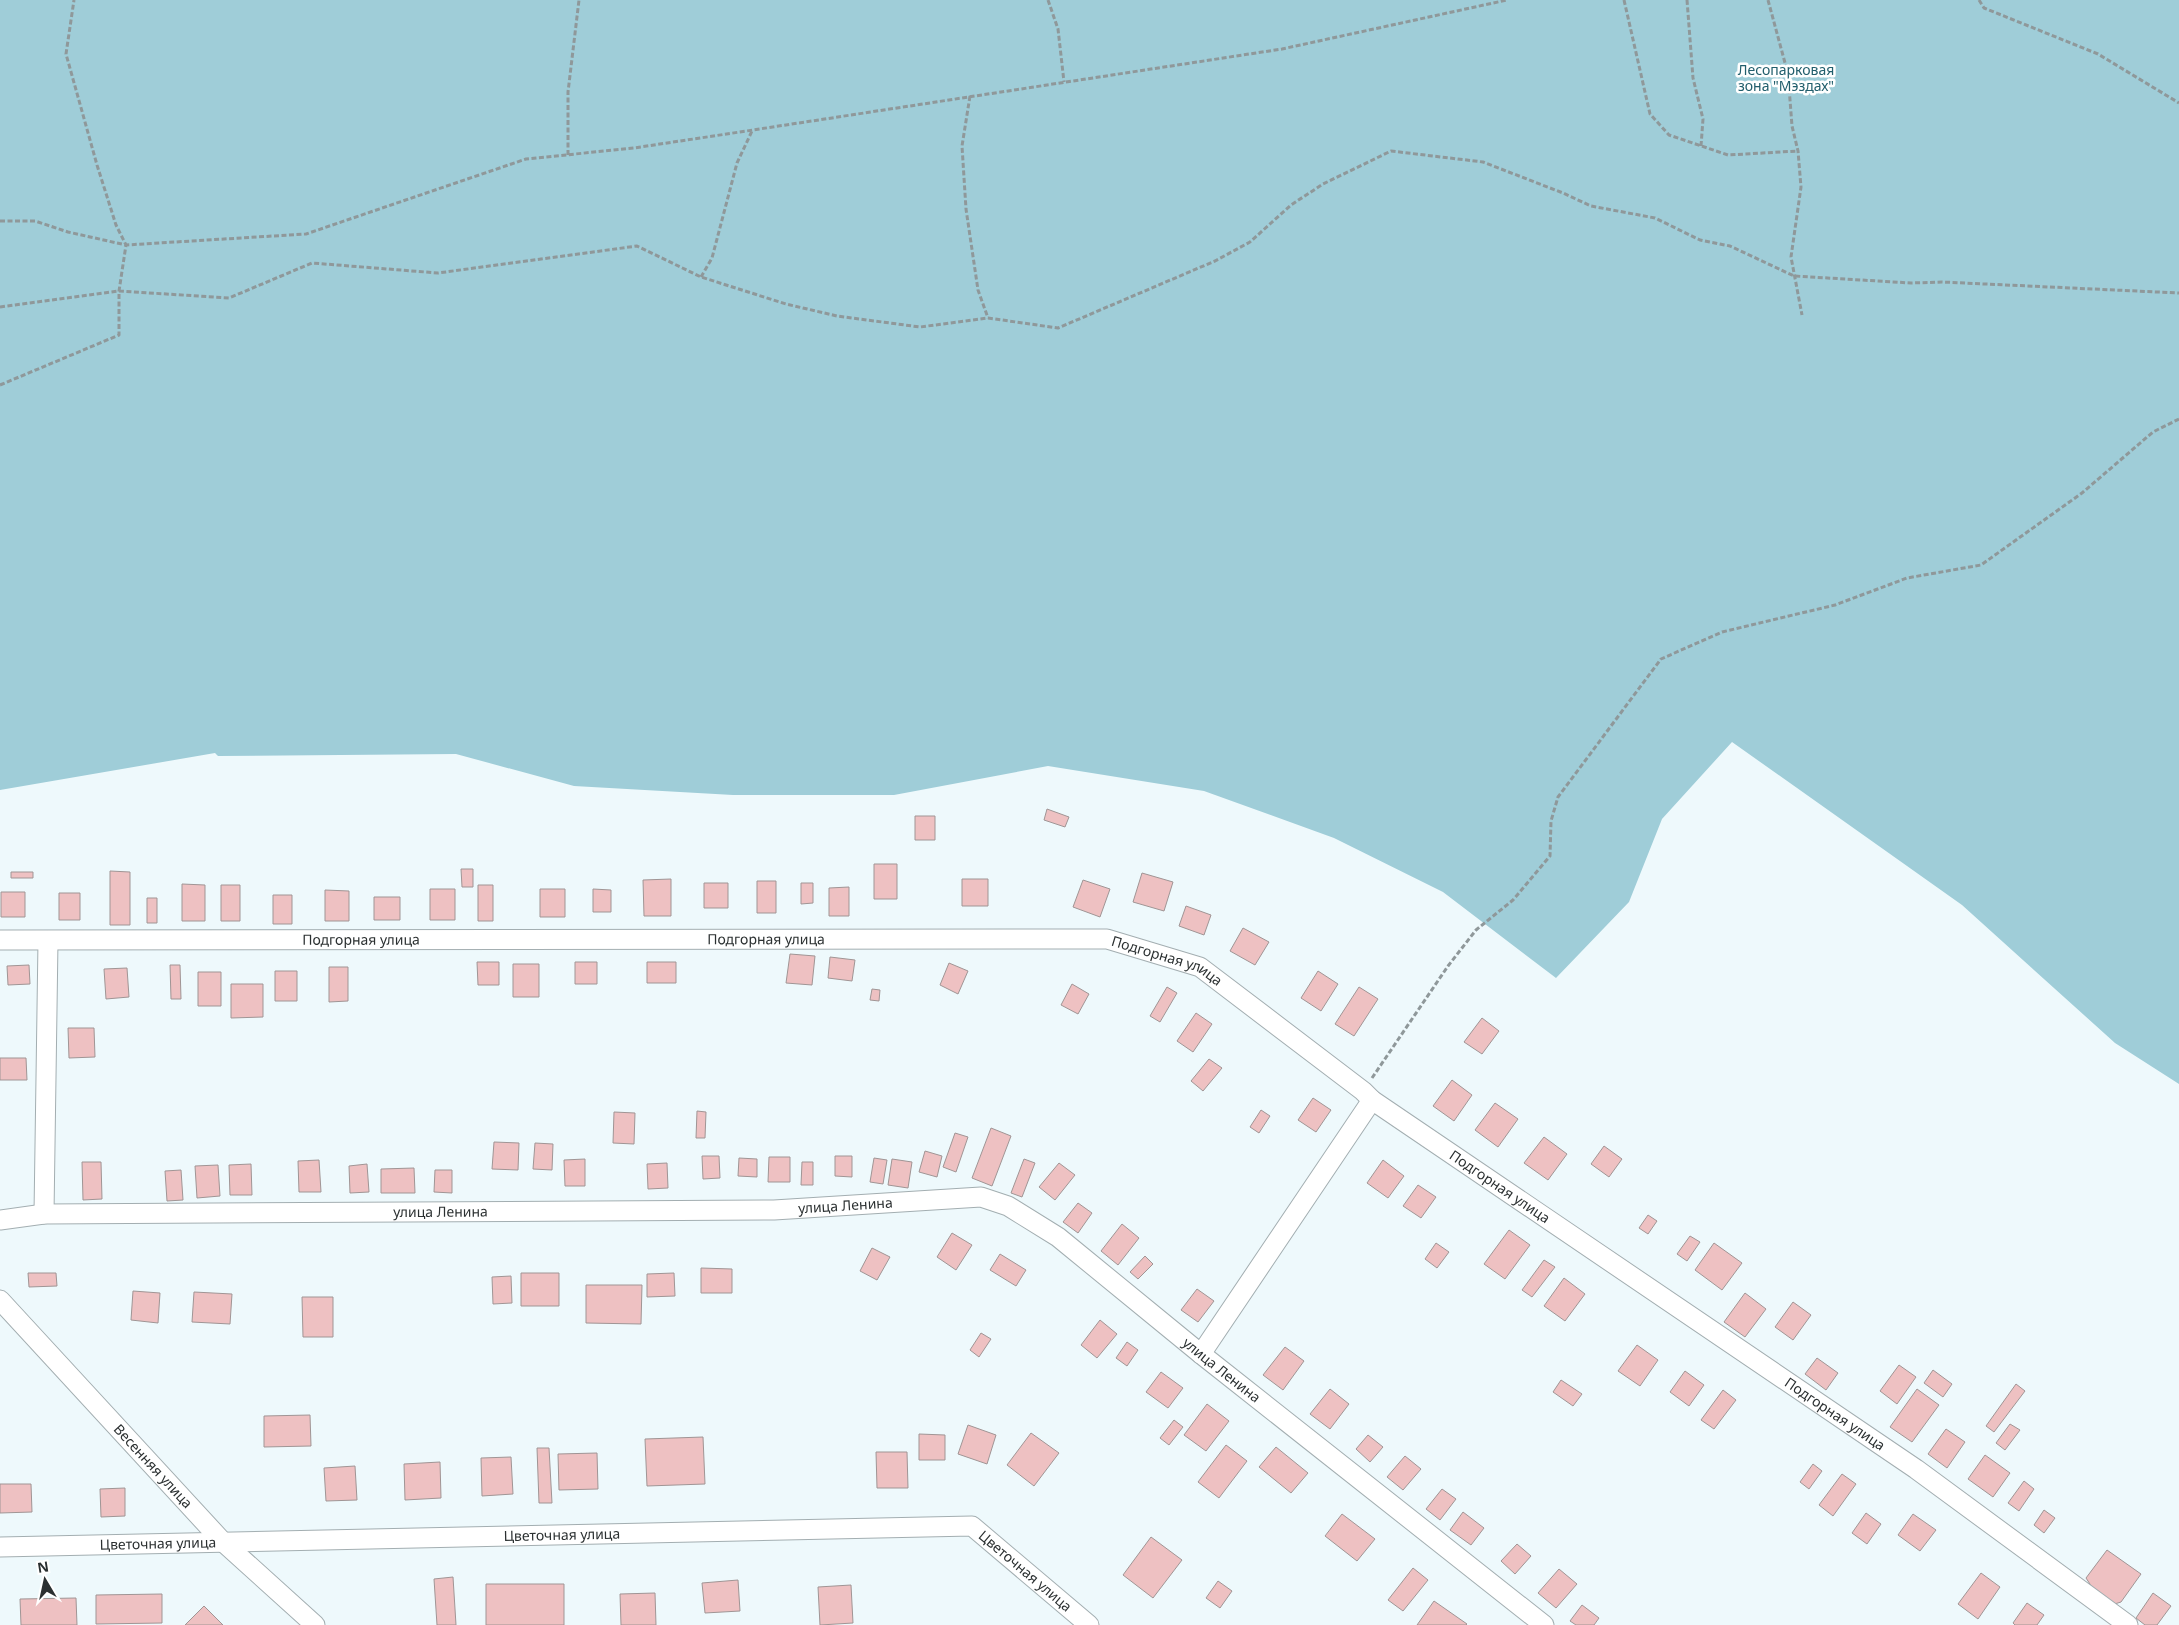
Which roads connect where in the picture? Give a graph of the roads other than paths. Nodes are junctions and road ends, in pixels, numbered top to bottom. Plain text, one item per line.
1 (0, 940) edge
2 (48, 941) junction
3 (1368, 1095) junction
4 (44, 1214) junction
5 (0, 1220) edge
6 (0, 1300) edge
7 (1201, 1354) junction
8 (222, 1541) junction
9 (0, 1547) edge
10 (315, 1625) edge
11 (1089, 1625) edge
12 (1544, 1625) edge
13 (2128, 1625) edge

1 - 2 street, Подгорная улица
2 - 3 street, Подгорная улица
2 - 4 street
3 - 7 street
3 - 13 street, Подгорная улица
4 - 5 street, улица Ленина
4 - 7 street, улица Ленина
6 - 8 street, Весенняя улица
7 - 12 street, улица Ленина
8 - 9 street, Цветочная улица
8 - 10 street, Весенняя улица
8 - 11 street, Цветочная улица

